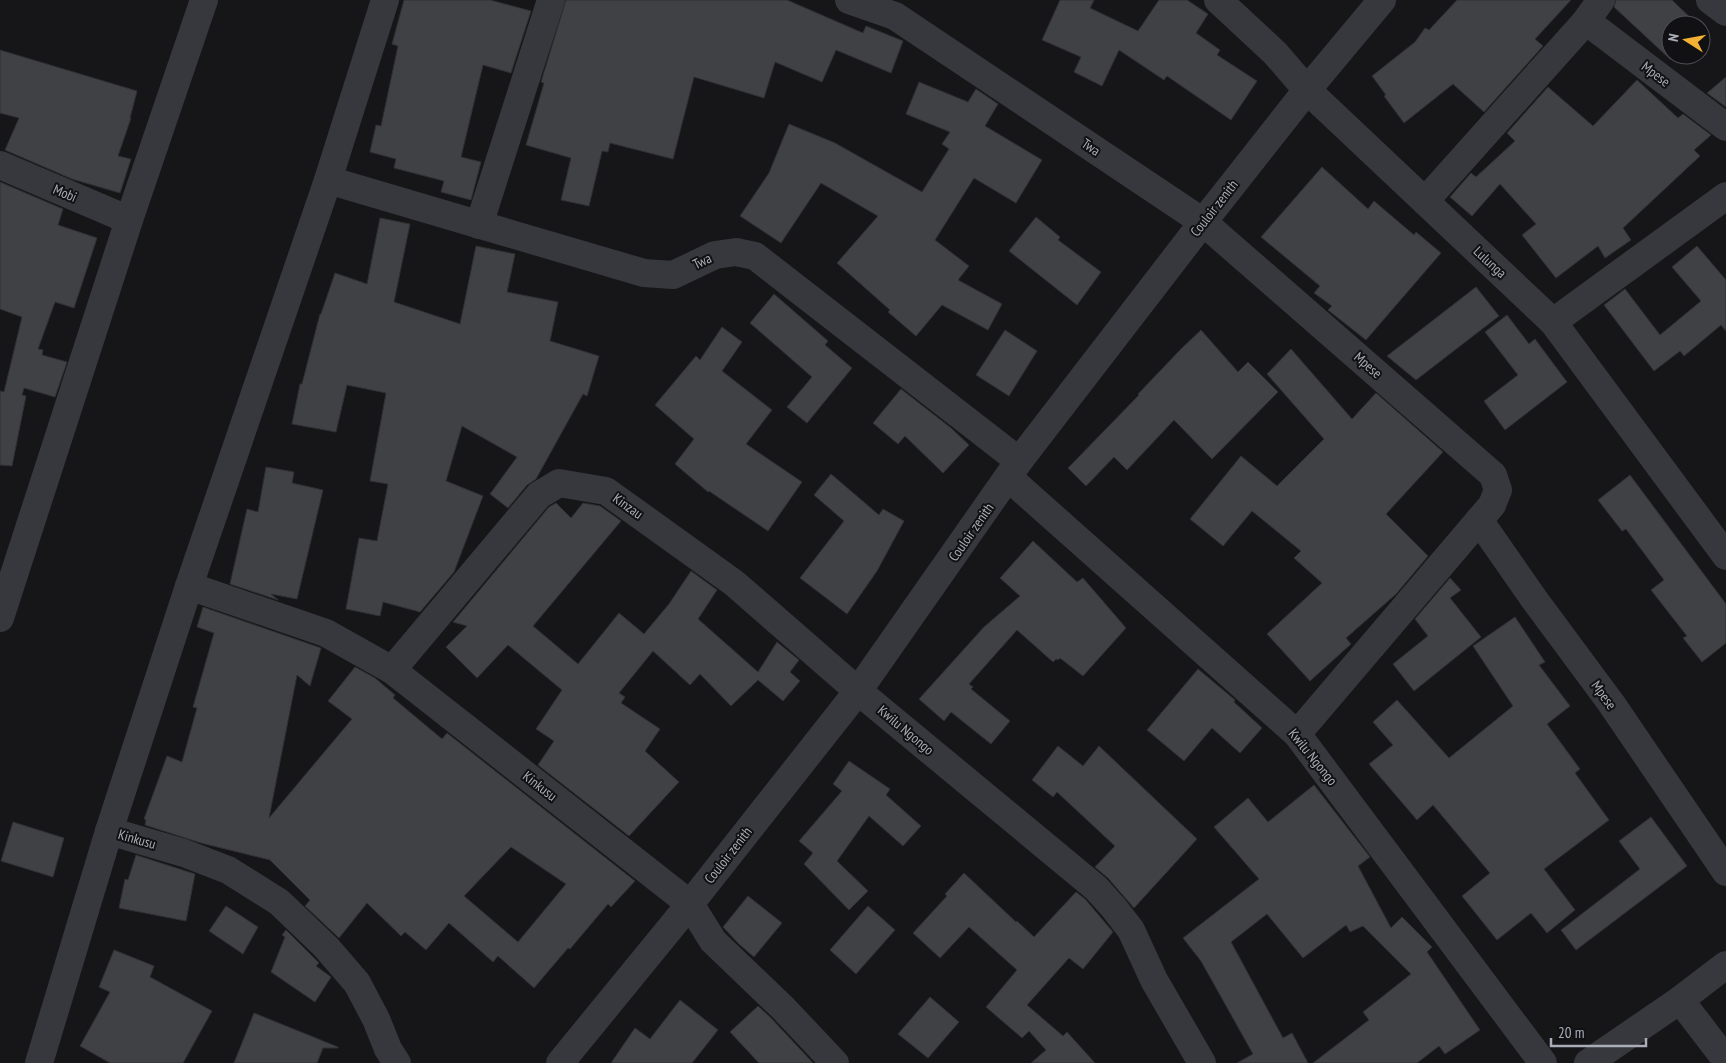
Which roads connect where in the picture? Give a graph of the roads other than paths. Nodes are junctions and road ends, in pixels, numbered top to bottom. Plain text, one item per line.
1 (204, 0) edge
2 (385, 0) edge
3 (552, 0) edge
4 (849, 0) edge
5 (1218, 0) edge
6 (1382, 0) edge
7 (1710, 0) edge
8 (899, 8) edge
9 (1594, 10) edge
10 (1726, 12) edge
11 (1307, 90) junction
12 (1726, 127) edge
13 (0, 165) edge
14 (328, 180) junction
15 (1726, 196) edge
16 (1425, 201) junction
17 (129, 220) junction
18 (1203, 222) junction
19 (479, 225) junction
20 (1553, 322) junction
21 (1014, 469) junction
22 (1479, 520) junction
23 (1726, 556) edge
24 (189, 586) junction
25 (0, 618) edge
26 (392, 670) junction
27 (858, 691) junction
28 (1297, 734) junction
29 (109, 831) junction
30 (1726, 872) edge
31 (690, 904) junction
32 (1726, 965) edge
33 (1680, 1000) junction
34 (1726, 1060) edge
35 (39, 1063) edge
36 (397, 1063) edge
37 (560, 1063) edge
38 (835, 1063) edge
39 (1202, 1063) edge
40 (1543, 1063) edge
41 (1588, 1063) edge

1 - 17 street
2 - 14 street
3 - 19 street
4 - 8 street, Twa
5 - 11 street, Lulunga
6 - 11 street, Couloir zenith
7 - 10 street
8 - 18 street, Twa
9 - 12 street, Mpese
9 - 16 street, Mpese
11 - 16 street, Lulunga
11 - 18 street, Couloir zenith
13 - 17 street, Mobi
14 - 19 street, Twa
14 - 24 street
15 - 20 street
16 - 20 street, Lulunga
17 - 25 street
18 - 21 street, Couloir zenith
18 - 22 street, Mpese
19 - 21 street, Twa
20 - 23 street, Lulunga
21 - 27 street, Couloir zenith
21 - 28 street, Kwilu Ngongo
22 - 28 street, Mpese
22 - 30 street, Mpese
24 - 26 street, Kinkusu
24 - 29 street
26 - 27 street, Kinzau
26 - 31 street, Kinkusu
27 - 31 street, Couloir zenith
27 - 39 street, Kwilu Ngongo
28 - 40 street, Kwilu Ngongo
29 - 35 street
29 - 36 street, Kinkusu
31 - 37 street, Couloir zenith
31 - 38 street, Kinkusu
32 - 33 street
33 - 34 street
33 - 41 street

